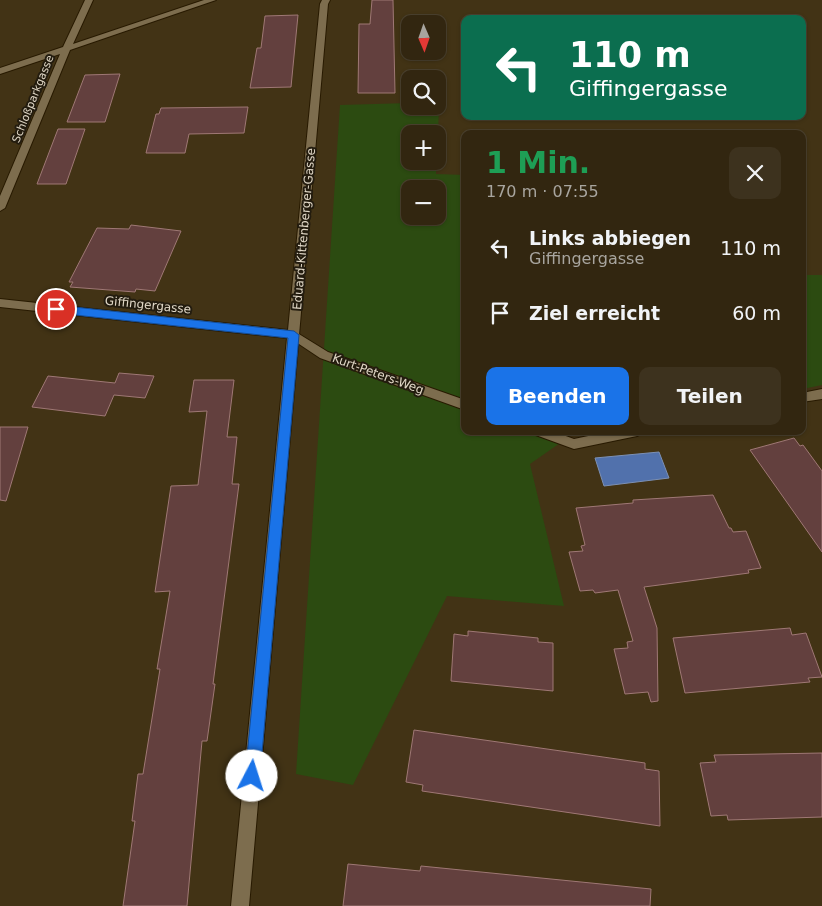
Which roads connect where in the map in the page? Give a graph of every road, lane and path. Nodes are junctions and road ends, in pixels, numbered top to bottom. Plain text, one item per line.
1 (89, 0) edge
2 (212, 0) edge
3 (326, 0) edge
4 (66, 50) junction
5 (0, 71) edge
6 (0, 208) edge
7 (0, 303) edge
8 (294, 335) junction
9 (822, 394) edge
10 (806, 397) edge
11 (461, 404) edge
12 (548, 435) edge
13 (618, 435) edge
14 (240, 906) edge

1 - 4 street, Schloßparkgasse
2 - 4 street
3 - 8 street, Eduard-Kittenberger-Gasse
4 - 5 street
4 - 6 street, Schloßparkgasse
7 - 8 street, Giffingergasse
8 - 11 street, Kurt-Peters-Weg
8 - 14 street, Eduard-Kittenberger-Gasse
9 - 10 street
12 - 13 street

